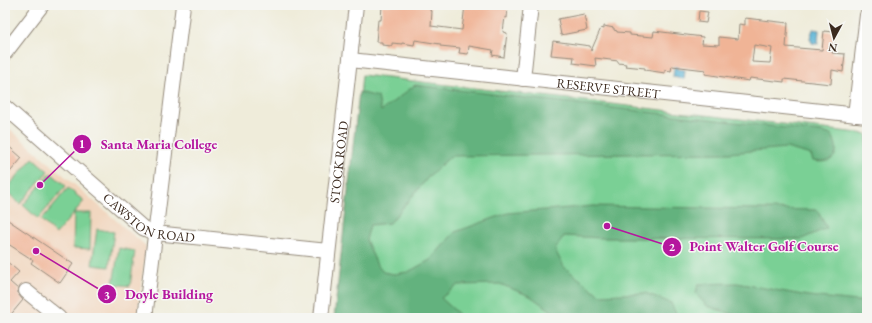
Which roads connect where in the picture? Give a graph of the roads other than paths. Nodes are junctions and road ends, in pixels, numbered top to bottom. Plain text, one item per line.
1 (42, 5) edge
2 (183, 5) edge
3 (356, 5) edge
4 (531, 5) edge
5 (867, 15) edge
6 (5, 53) edge
7 (350, 60) junction
8 (522, 79) junction
9 (5, 107) edge
10 (861, 115) edge
11 (155, 233) junction
12 (328, 251) junction
13 (26, 291) dead end
14 (59, 318) edge
15 (145, 318) edge
16 (320, 318) edge

1 - 6 street
2 - 11 street
3 - 7 street, STOCK ROAD
4 - 8 street
5 - 10 street
7 - 8 street, RESERVE STREET
7 - 12 street, STOCK ROAD
8 - 10 street, RESERVE STREET
9 - 11 street, CAWSTON ROAD
11 - 12 street, CAWSTON ROAD
11 - 15 street
12 - 16 street, STOCK ROAD
13 - 14 street

